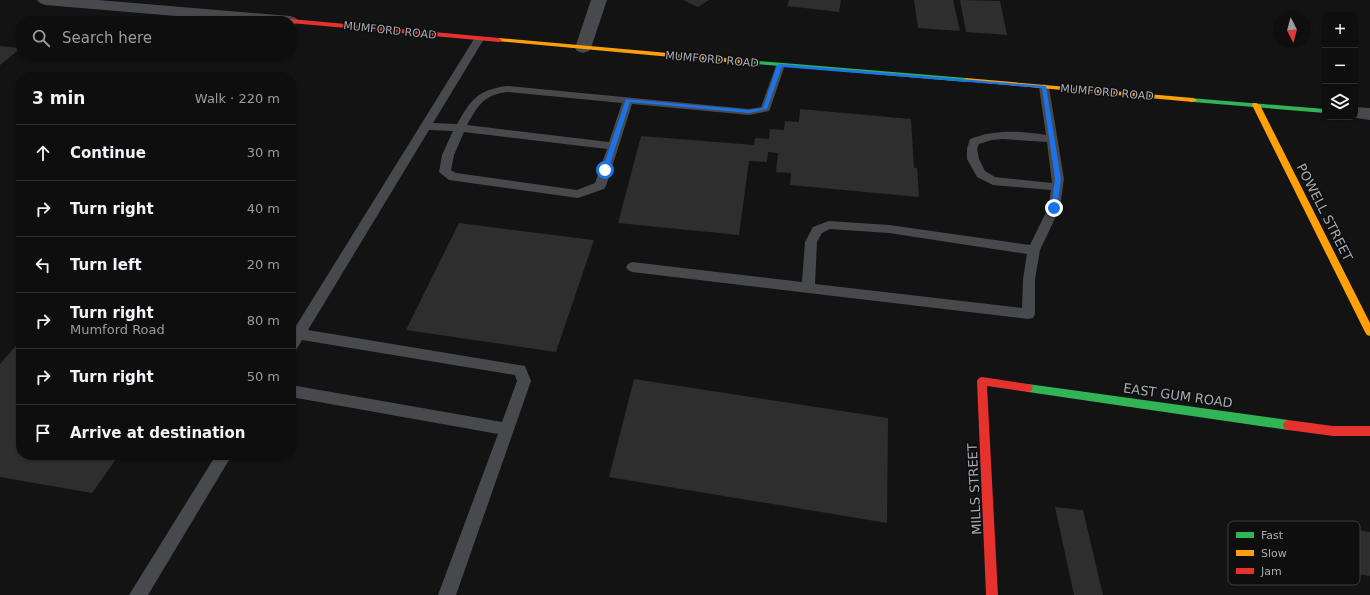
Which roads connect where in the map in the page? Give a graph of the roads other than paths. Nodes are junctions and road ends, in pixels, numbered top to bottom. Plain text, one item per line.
1 (45, 0) edge
2 (599, 0) edge
3 (232, 16) edge
4 (296, 21) edge
5 (480, 39) junction
6 (583, 48) junction
7 (780, 65) junction
8 (1044, 87) junction
9 (628, 100) junction
10 (1256, 105) junction
11 (1322, 110) edge
12 (1358, 113) edge
13 (1370, 114) edge
14 (427, 126) junction
15 (460, 128) junction
16 (1052, 139) junction
17 (612, 146) junction
18 (1057, 187) junction
19 (1034, 250) junction
20 (632, 267) dead end
21 (808, 289) junction
22 (1370, 332) edge
23 (299, 334) junction
24 (296, 338) edge
25 (982, 381) joint
26 (296, 392) edge
27 (506, 429) junction
28 (1370, 431) edge
29 (221, 460) edge
30 (138, 595) edge
31 (446, 595) edge
32 (992, 595) edge

1 - 3 street, MUMFORD ROAD
2 - 6 street
4 - 5 street, MUMFORD ROAD
5 - 6 street, MUMFORD ROAD
5 - 14 lane
6 - 7 street, MUMFORD ROAD
7 - 8 street, MUMFORD ROAD
7 - 9 lane
8 - 10 street, MUMFORD ROAD
8 - 16 lane
9 - 15 lane
9 - 17 lane
10 - 11 street, MUMFORD ROAD
10 - 22 street, POWELL STREET
12 - 13 street
14 - 15 lane
14 - 23 lane
15 - 17 lane
15 - 17 lane
16 - 18 lane
16 - 18 lane
18 - 19 lane
19 - 21 lane
19 - 21 lane
20 - 21 lane
23 - 24 lane
23 - 27 lane
25 - 28 street, EAST GUM ROAD
25 - 32 street, MILLS STREET
26 - 27 lane
27 - 31 lane
29 - 30 lane

